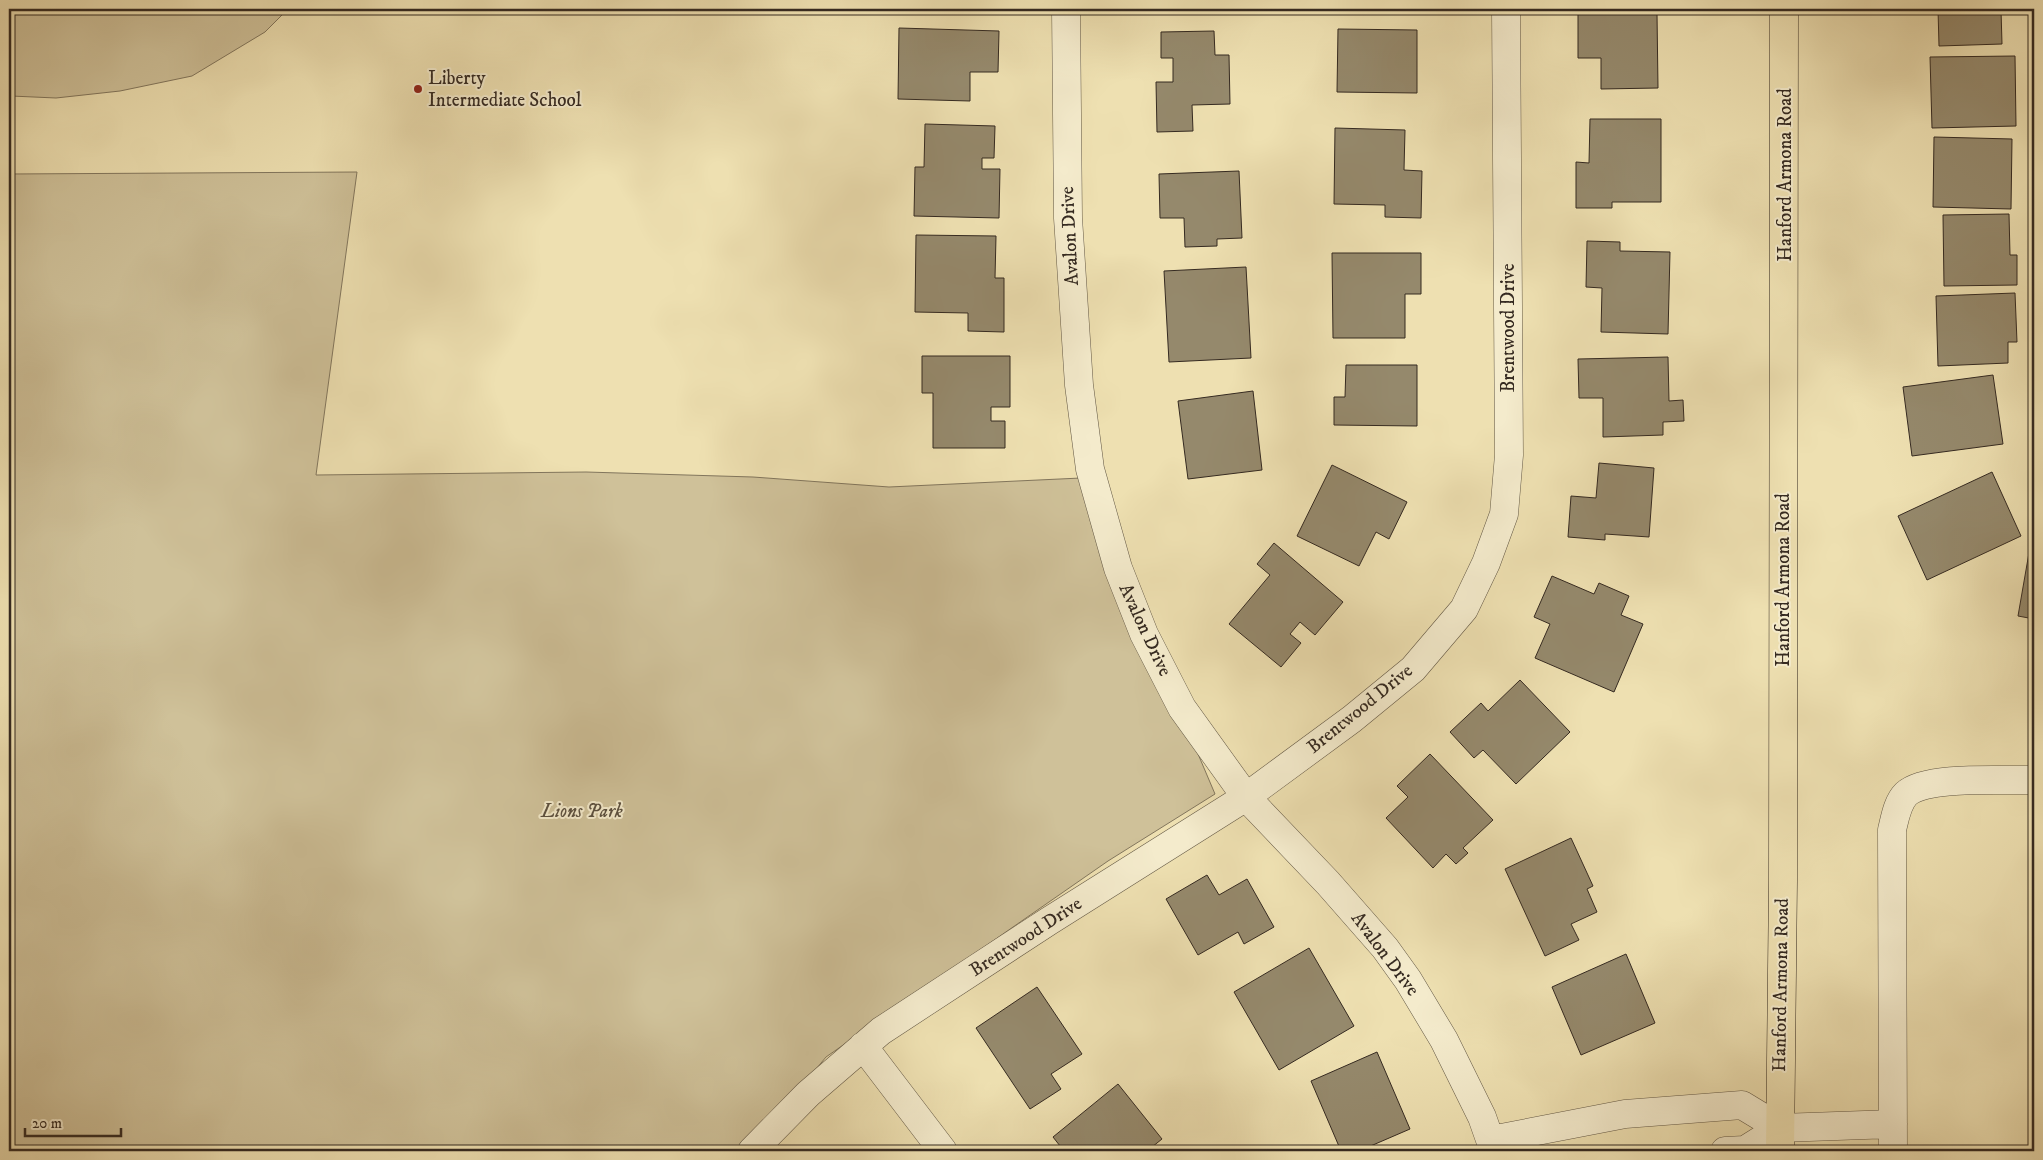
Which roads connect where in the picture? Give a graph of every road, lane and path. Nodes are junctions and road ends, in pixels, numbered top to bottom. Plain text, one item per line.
1 (1066, 9) edge
2 (1506, 9) edge
3 (1784, 9) edge
4 (2034, 780) edge
5 (1246, 797) junction
6 (863, 1046) junction
7 (1893, 1124) junction
8 (1780, 1140) edge
9 (1492, 1146) edge
10 (752, 1151) edge
11 (943, 1151) edge
12 (1725, 1151) edge
13 (1893, 1151) edge

1 - 5 street, Avalon Drive
2 - 5 street, Brentwood Drive
3 - 8 main road, Hanford Armona Road
4 - 7 street
5 - 6 street, Brentwood Drive
5 - 9 street, Avalon Drive
6 - 10 street, Brentwood Drive
6 - 11 street
7 - 8 street
7 - 13 street
8 - 9 street
8 - 12 street

